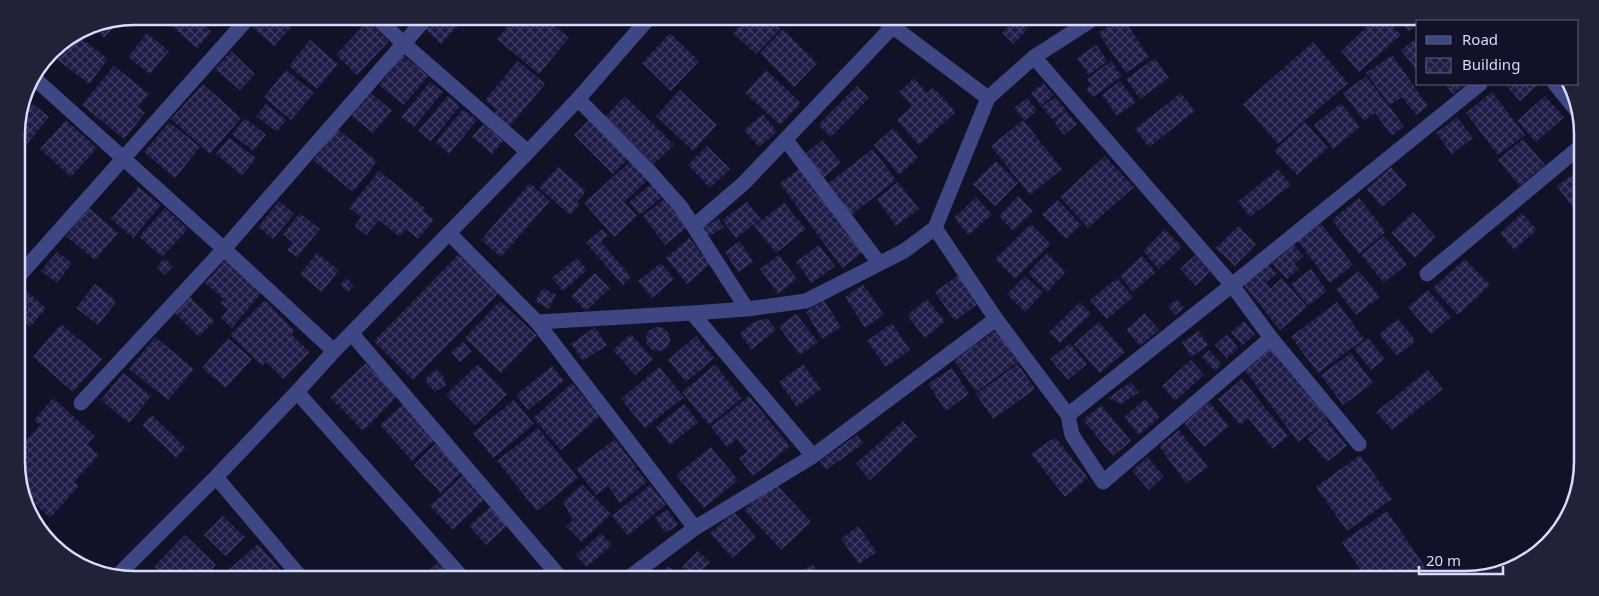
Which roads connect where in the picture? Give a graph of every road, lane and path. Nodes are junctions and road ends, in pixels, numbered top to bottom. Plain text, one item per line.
1 (242, 25) edge
2 (384, 25) edge
3 (420, 25) edge
4 (643, 25) edge
5 (889, 25) edge
6 (896, 25) edge
7 (1082, 25) edge
8 (404, 44) junction
9 (1034, 57) junction
10 (39, 81) edge
11 (1479, 85) edge
12 (1556, 85) edge
13 (988, 98) junction
14 (578, 99) junction
15 (1568, 101) edge
16 (786, 140) junction
17 (528, 152) junction
18 (1574, 152) edge
19 (124, 159) junction
20 (694, 226) junction
21 (935, 228) junction
22 (450, 234) junction
23 (224, 249) junction
24 (879, 263) junction
25 (25, 269) edge
26 (1427, 274) dead end
27 (1232, 285) junction
28 (747, 308) junction
29 (692, 313) junction
30 (996, 319) junction
31 (537, 322) junction
32 (352, 334) junction
33 (1271, 338) junction
34 (334, 351) junction
35 (297, 392) junction
36 (81, 403) dead end
37 (1068, 415) junction
38 (1359, 444) dead end
39 (813, 456) junction
40 (216, 477) junction
41 (695, 528) junction
42 (126, 571) edge
43 (295, 571) edge
44 (456, 571) edge
45 (555, 571) edge
46 (638, 571) edge

1 - 19 street
2 - 8 street
3 - 8 street
4 - 14 street
5 - 16 street
6 - 13 street
7 - 9 street
8 - 17 street
8 - 23 street
9 - 13 street
9 - 27 street
10 - 19 street
11 - 27 street
12 - 15 street
13 - 21 street
14 - 17 street
14 - 20 street
16 - 20 street
16 - 24 street
17 - 22 street
18 - 26 street
19 - 23 street
19 - 25 street
20 - 28 street
21 - 24 street
21 - 30 street
22 - 31 street
22 - 32 street
23 - 34 street
23 - 36 street
24 - 28 street
27 - 33 street
27 - 37 street
28 - 29 street
29 - 31 street
29 - 39 street
30 - 37 street
30 - 39 street
31 - 41 street
32 - 34 street
32 - 45 street
33 - 37 street
33 - 38 street
34 - 35 street
35 - 40 street
35 - 44 street
39 - 41 street
40 - 42 street
40 - 43 street
41 - 46 street

